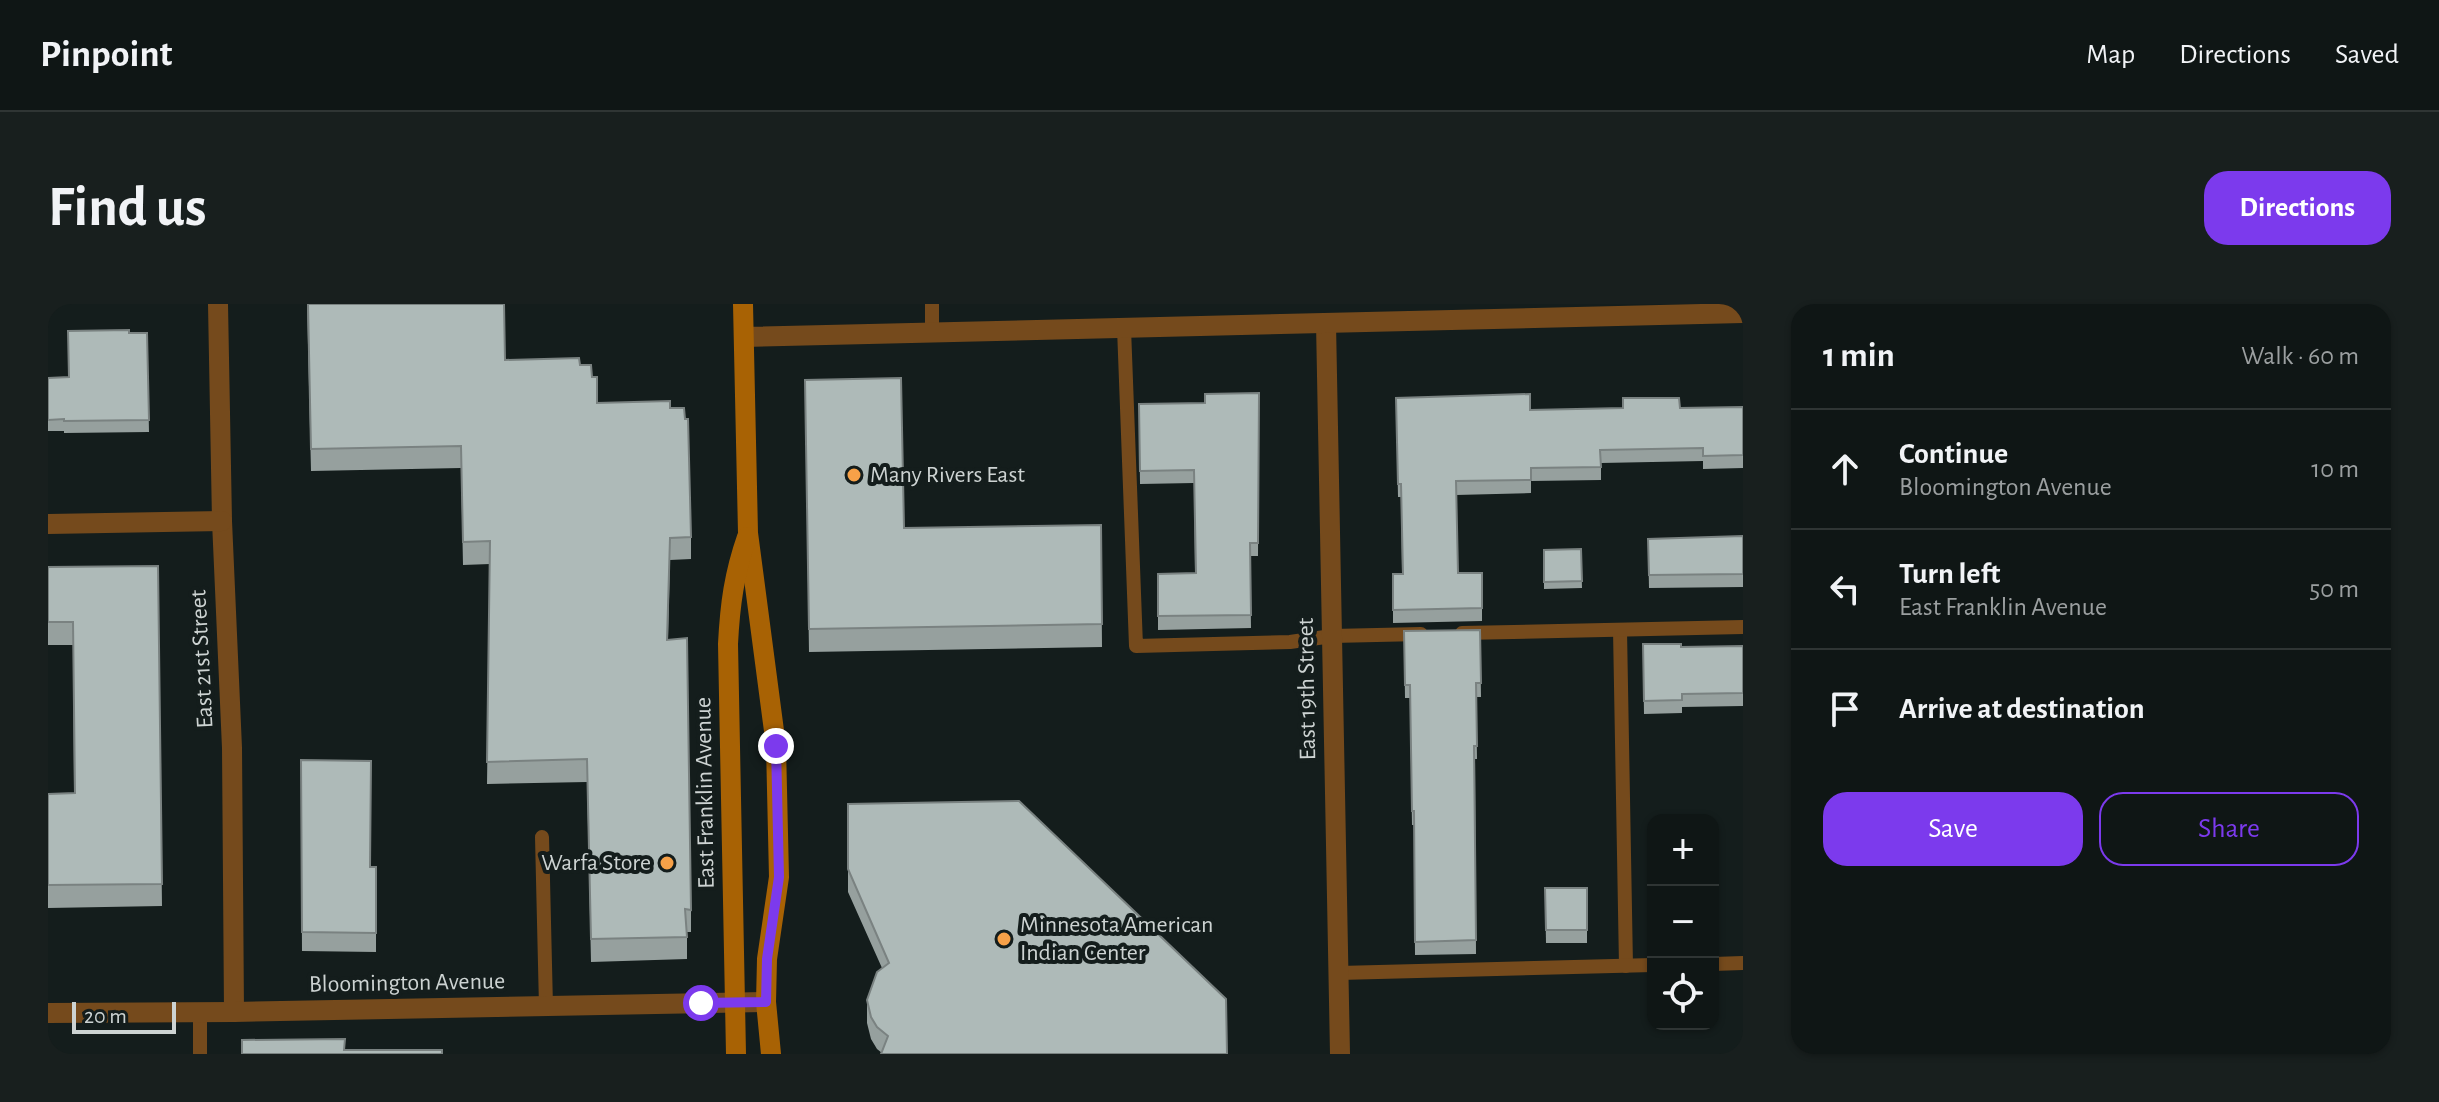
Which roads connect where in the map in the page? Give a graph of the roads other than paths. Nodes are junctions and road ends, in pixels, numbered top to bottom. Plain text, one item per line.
1 (218, 304) edge
2 (743, 304) edge
3 (932, 304) edge
4 (1431, 312) edge
5 (1743, 313) edge
6 (1326, 323) junction
7 (1124, 328) junction
8 (932, 333) junction
9 (744, 337) junction
10 (222, 521) junction
11 (48, 524) edge
12 (748, 533) junction
13 (1743, 627) edge
14 (1620, 630) junction
15 (1332, 636) junction
16 (542, 837) dead end
17 (1743, 963) edge
18 (1719, 964) edge
19 (1647, 965) edge
20 (1626, 966) junction
21 (1339, 973) junction
22 (735, 1002) junction
23 (766, 1002) junction
24 (546, 1007) junction
25 (200, 1012) junction
26 (234, 1012) junction
27 (48, 1013) edge
28 (200, 1054) edge
29 (736, 1054) edge
30 (771, 1054) edge
31 (1340, 1054) edge

1 - 10 street, East 21st Street
2 - 9 main road, East Franklin Avenue
3 - 8 lane
4 - 5 street
4 - 6 street
6 - 7 street
6 - 15 street, East 19th Street
7 - 8 street
7 - 15 lane
8 - 9 street
9 - 12 main road, East Franklin Avenue
10 - 11 street
10 - 26 street, East 21st Street
12 - 22 main road, East Franklin Avenue
12 - 23 main road, East Franklin Avenue
13 - 14 lane
14 - 15 lane
14 - 20 lane
15 - 21 street, East 19th Street
16 - 24 lane
17 - 18 lane
19 - 20 lane
20 - 21 lane
21 - 31 street, East 19th Street
22 - 23 street, Bloomington Avenue
22 - 24 street, Bloomington Avenue
22 - 29 main road, East Franklin Avenue
23 - 30 main road, East Franklin Avenue
24 - 26 street, Bloomington Avenue
25 - 26 street, Bloomington Avenue
25 - 27 street, Bloomington Avenue
25 - 28 lane

